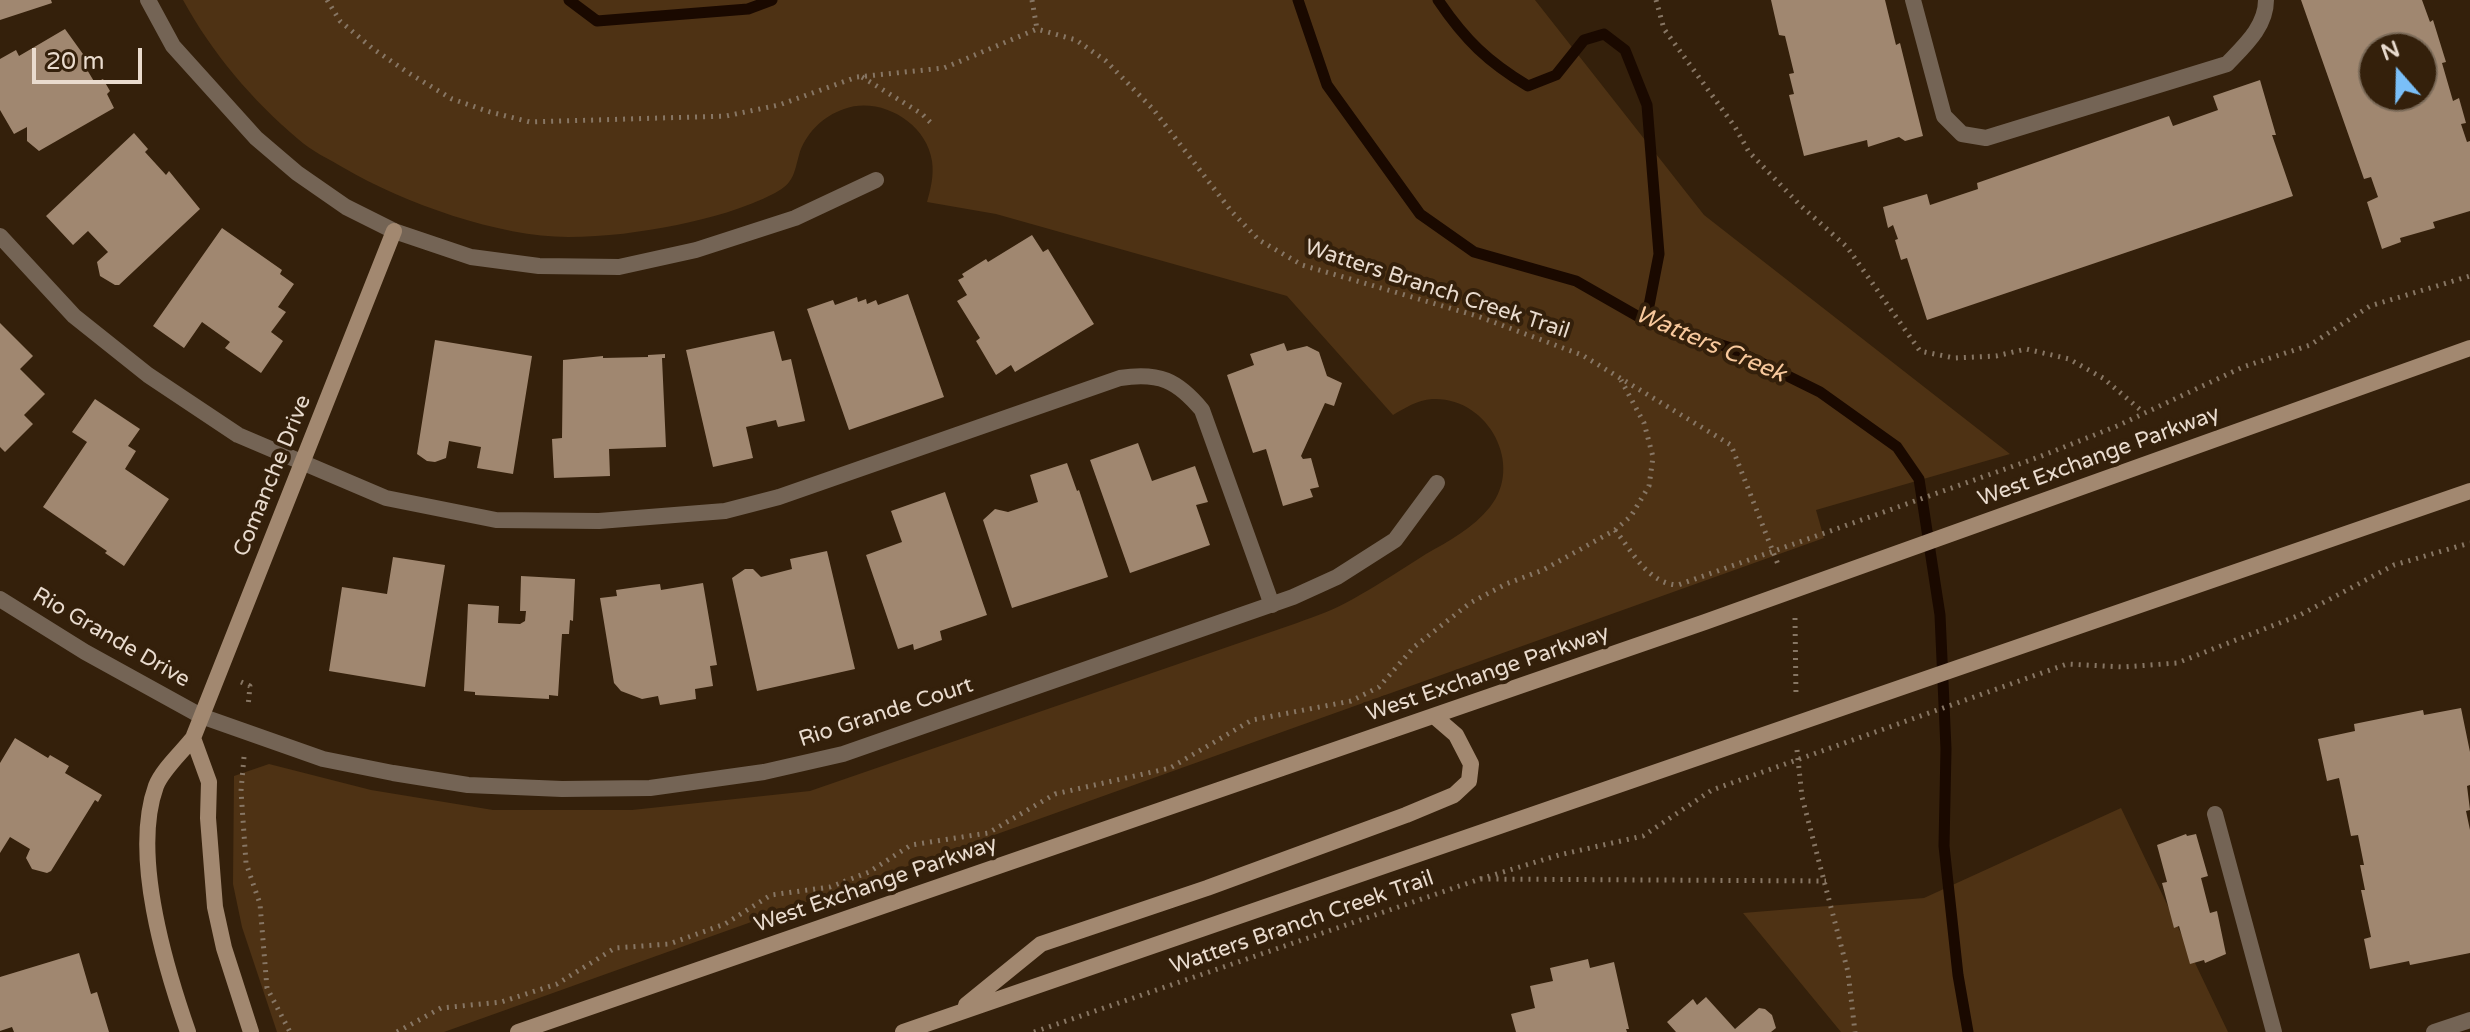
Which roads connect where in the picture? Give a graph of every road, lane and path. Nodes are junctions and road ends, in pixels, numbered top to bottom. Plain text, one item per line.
1 (148, 0) edge
2 (327, 0) edge
3 (1032, 0) edge
4 (1656, 0) edge
5 (1913, 0) edge
6 (2266, 0) edge
7 (1037, 29) junction
8 (861, 77) junction
9 (933, 125) dead end
10 (876, 180) dead end
11 (394, 231) junction
12 (0, 236) edge
13 (2470, 276) edge
14 (2470, 348) edge
15 (1620, 377) junction
16 (2143, 412) junction
17 (302, 462) junction
18 (1437, 483) dead end
19 (2470, 491) edge
20 (1615, 530) junction
21 (2470, 543) edge
22 (1780, 569) dead end
23 (0, 599) edge
24 (1272, 605) junction
25 (1795, 609) dead end
26 (218, 673) junction
27 (1797, 703) dead end
28 (201, 716) junction
29 (1434, 716) junction
30 (246, 731) junction
31 (193, 738) junction
32 (1797, 750) dead end
33 (2215, 814) dead end
34 (1480, 879) junction
35 (1826, 881) junction
36 (955, 1014) junction
37 (2470, 1020) edge
38 (188, 1032) edge
39 (251, 1032) edge
40 (290, 1032) edge
41 (397, 1032) edge
42 (518, 1032) edge
43 (903, 1032) edge
44 (1034, 1032) edge
45 (1855, 1032) edge
46 (2274, 1032) edge
47 (2434, 1032) edge

1 - 11 street
2 - 8 path
3 - 7 path
4 - 16 path
5 - 6 street
7 - 8 path
7 - 15 path, Watters Branch Creek Trail
8 - 9 path
10 - 11 street
11 - 17 main road, Comanche Drive
12 - 17 street
13 - 16 path
14 - 29 main road, West Exchange Parkway
15 - 20 path
15 - 22 path, Watters Branch Creek Trail
16 - 20 path
17 - 24 street
17 - 26 main road, Comanche Drive
18 - 24 street, Rio Grande Court
19 - 36 main road
20 - 41 path
21 - 34 path
23 - 28 street, Rio Grande Drive
24 - 30 street, Rio Grande Court
25 - 27 path
26 - 28 main road, Comanche Drive
26 - 30 path
28 - 30 street, Rio Grande Court
28 - 31 main road, Comanche Drive
29 - 36 main road
29 - 42 main road, West Exchange Parkway
30 - 40 path
31 - 38 main road, Comanche Drive
31 - 39 main road
32 - 35 path
33 - 46 street
34 - 35 path, Watters Branch Creek Trail
34 - 44 path, Watters Branch Creek Trail
35 - 45 path
36 - 43 main road
37 - 47 street

